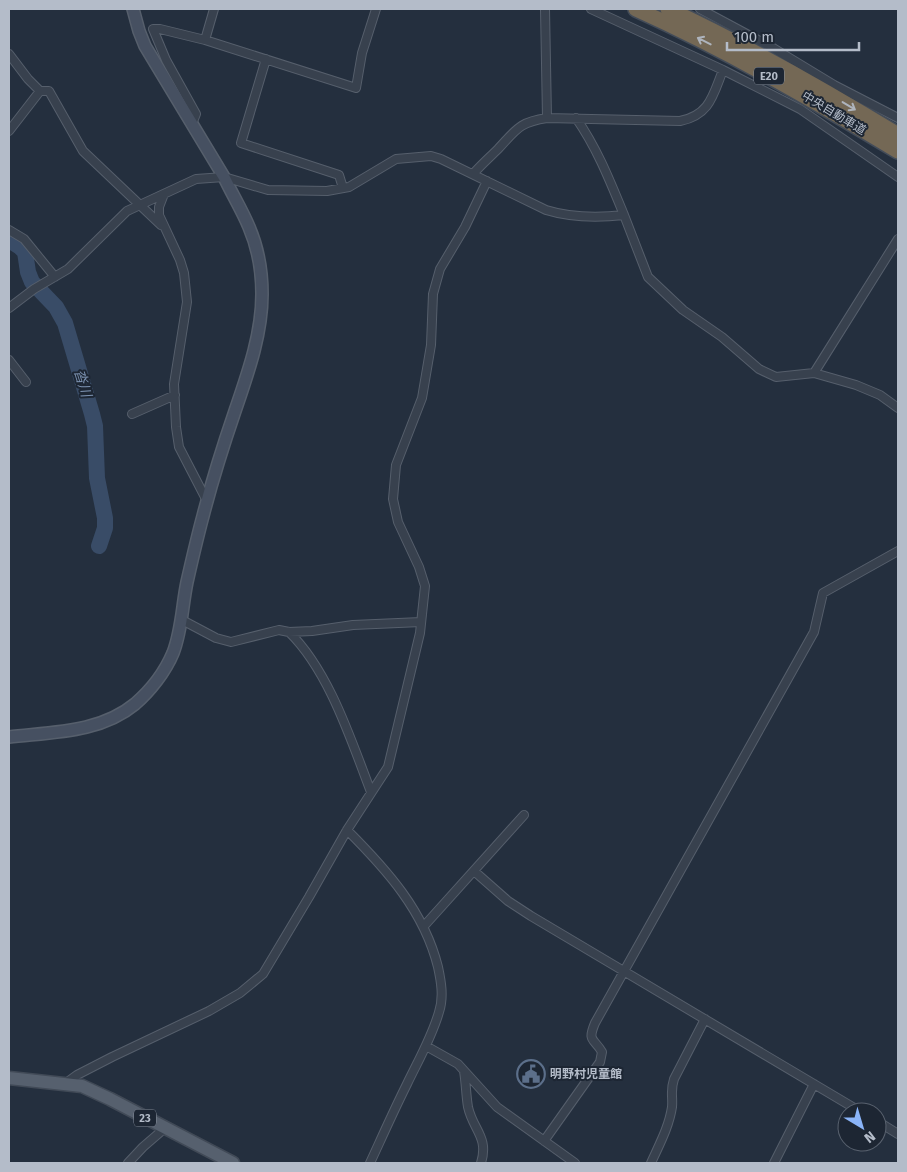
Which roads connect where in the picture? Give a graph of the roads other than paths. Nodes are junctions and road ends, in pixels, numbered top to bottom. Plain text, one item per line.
1 (133, 9) edge
2 (214, 9) edge
3 (376, 9) edge
4 (545, 9) edge
5 (591, 9) edge
6 (636, 9) edge
7 (668, 9) edge
8 (700, 9) edge
9 (205, 40) junction
10 (9, 54) edge
11 (266, 59) junction
12 (723, 70) junction
13 (40, 91) junction
14 (547, 118) junction
15 (576, 118) junction
16 (898, 118) edge
17 (192, 124) junction
18 (9, 131) edge
19 (898, 135) edge
20 (898, 152) edge
21 (473, 174) junction
22 (224, 176) junction
23 (898, 177) edge
24 (487, 181) junction
25 (343, 188) junction
26 (164, 194) junction
27 (141, 204) junction
28 (624, 215) junction
29 (164, 228) junction
30 (9, 230) edge
31 (898, 239) edge
32 (55, 277) junction
33 (9, 308) edge
34 (9, 360) edge
35 (814, 374) junction
36 (26, 382) dead end
37 (175, 395) junction
38 (898, 408) edge
39 (132, 414) dead end
40 (207, 501) junction
41 (898, 551) edge
42 (182, 620) junction
43 (421, 622) junction
44 (289, 632) junction
45 (9, 737) edge
46 (370, 792) junction
47 (524, 815) dead end
48 (347, 830) junction
49 (474, 871) junction
50 (424, 926) junction
51 (624, 970) junction
52 (705, 1018) junction
53 (426, 1046) junction
54 (464, 1071) junction
55 (12, 1080) edge
56 (66, 1083) junction
57 (814, 1084) junction
58 (844, 1102) edge
59 (887, 1127) edge
60 (165, 1128) junction
61 (898, 1134) edge
62 (544, 1141) junction
63 (128, 1163) edge
64 (233, 1163) edge
65 (370, 1163) edge
66 (481, 1163) edge
67 (575, 1163) edge
68 (651, 1163) edge
69 (774, 1163) edge

1 - 17 street
2 - 9 street
3 - 11 street
4 - 14 street
5 - 12 street
20 -> 6 highway, 中央自動車道 / E20
7 -> 19 highway, 中央自動車道 / E20
8 - 16 street
9 - 11 street
9 - 17 street
10 - 13 street
11 - 25 street
12 - 15 street
12 - 23 street
13 - 18 street
13 - 27 street
14 - 15 street
14 - 21 street
15 - 28 street
17 - 22 street
21 - 24 street
21 - 25 street
22 - 25 street
22 - 26 street
22 - 40 street
24 - 28 street
24 - 43 street
26 - 27 street
26 - 29 street
27 - 29 street
27 - 32 street
28 - 35 street
29 - 37 street
30 - 32 street
31 - 35 street
32 - 33 street
34 - 36 street
35 - 38 street
37 - 39 street
37 - 40 street
40 - 42 street
41 - 51 street
42 - 44 street
42 - 45 street
43 - 44 street
43 - 46 street
44 - 46 street
46 - 48 street
47 - 49 street
48 - 50 street
48 - 56 street
49 - 50 street
49 - 51 street
50 - 53 street
51 - 52 street
51 - 62 street
52 - 57 street
52 - 68 street
53 - 54 street
53 - 65 street
54 - 62 street
54 - 66 street
55 - 56 main road, 23
56 - 60 main road, 23
57 - 58 street
57 - 69 street
59 - 61 street
60 - 63 street
60 - 64 main road, 23
62 - 67 street

